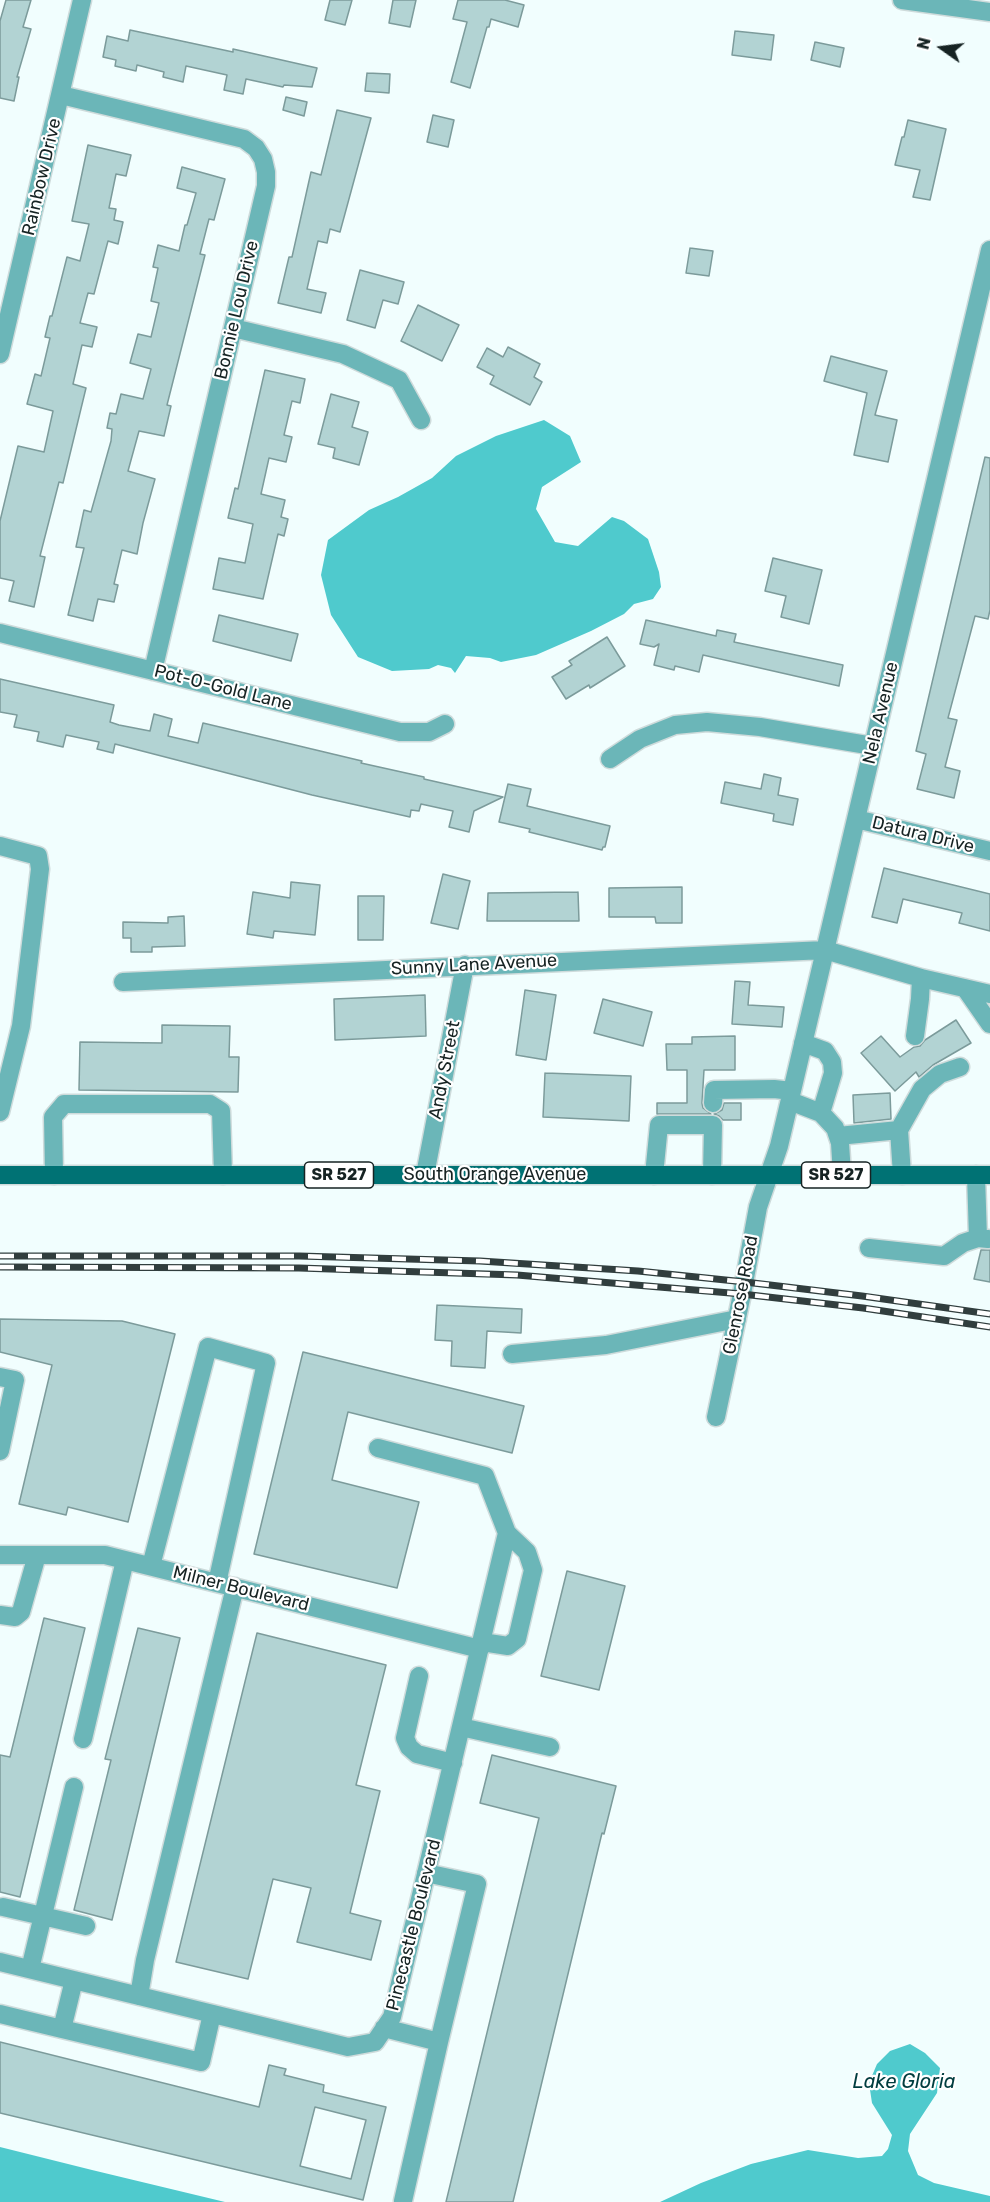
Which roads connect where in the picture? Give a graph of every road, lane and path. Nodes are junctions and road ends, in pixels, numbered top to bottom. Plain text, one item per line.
1 (82, 0) edge
2 (902, 0) edge
3 (990, 12) edge
4 (61, 95) junction
5 (990, 250) edge
6 (233, 328) junction
7 (0, 354) edge
8 (421, 420) dead end
9 (0, 633) edge
10 (153, 671) junction
11 (445, 724) dead end
12 (873, 746) junction
13 (610, 759) dead end
14 (856, 819) junction
15 (0, 846) edge
16 (990, 851) edge
17 (825, 950) junction
18 (465, 965) junction
19 (921, 978) junction
20 (123, 982) dead end
21 (965, 988) junction
22 (990, 994) edge
23 (990, 1024) edge
24 (915, 1036) dead end
25 (803, 1043) junction
26 (960, 1067) dead end
27 (791, 1096) junction
28 (0, 1112) edge
29 (821, 1113) junction
30 (713, 1116) junction
31 (899, 1130) junction
32 (838, 1136) junction
33 (986, 1173) edge
34 (0, 1175) edge
35 (54, 1175) junction
36 (223, 1175) junction
37 (425, 1175) junction
38 (654, 1175) junction
39 (712, 1175) junction
40 (769, 1175) junction
41 (842, 1175) junction
42 (902, 1175) junction
43 (984, 1238) edge
44 (868, 1248) dead end
45 (737, 1319) junction
46 (512, 1354) dead end
47 (0, 1377) edge
48 (716, 1417) dead end
49 (378, 1448) dead end
50 (0, 1451) edge
51 (507, 1533) junction
52 (0, 1555) edge
53 (37, 1555) junction
54 (125, 1560) junction
55 (151, 1566) junction
56 (226, 1585) junction
57 (0, 1615) edge
58 (481, 1645) junction
59 (419, 1676) dead end
60 (461, 1726) junction
61 (83, 1739) dead end
62 (550, 1747) dead end
63 (453, 1762) junction
64 (74, 1787) dead end
65 (426, 1873) junction
66 (3, 1907) dead end
67 (43, 1916) junction
68 (86, 1926) dead end
69 (0, 1962) edge
70 (30, 1969) junction
71 (74, 1980) junction
72 (139, 1996) junction
73 (0, 2014) edge
74 (212, 2014) junction
75 (384, 2028) junction
76 (62, 2030) junction
77 (439, 2042) junction
78 (403, 2201) edge

1 - 4 street, Rainbow Drive
2 - 3 street
4 - 6 street, Bonnie Lou Drive
4 - 7 street, Rainbow Drive
5 - 12 street, Nela Avenue
6 - 8 street
6 - 10 street, Bonnie Lou Drive
9 - 10 street, Pot-O-Gold Lane
10 - 11 street, Pot-O-Gold Lane
12 - 13 street
12 - 14 street, Nela Avenue
14 - 16 street, Datura Drive
14 - 17 street, Nela Avenue
15 - 28 street
17 - 18 street, Sunny Lane Avenue
17 - 19 street, Sunny Lane Avenue
17 - 25 street, Nela Avenue
18 - 20 street, Sunny Lane Avenue
18 - 37 street, Andy Street
19 - 21 street, Sunny Lane Avenue
19 - 24 street
21 - 22 street, Sunny Lane Avenue
21 - 23 street
25 - 27 street, Nela Avenue
25 - 29 street
26 - 31 street
27 - 29 street
27 - 30 street
27 - 40 street, Nela Avenue
29 - 32 street
30 - 38 street
30 - 39 street
31 - 32 street
31 - 42 street
32 - 41 street
33 - 42 main road, South Orange Avenue / SR 527
33 - 43 street
34 - 35 main road, South Orange Avenue / SR 527
35 - 36 main road, South Orange Avenue / SR 527
35 - 36 street
36 - 37 main road, South Orange Avenue / SR 527
37 - 38 main road, South Orange Avenue / SR 527
38 - 39 main road, South Orange Avenue / SR 527
39 - 40 main road, South Orange Avenue / SR 527
40 - 41 main road, South Orange Avenue / SR 527
40 - 45 street, Glenrose Road
41 - 42 main road, South Orange Avenue / SR 527
43 - 44 street
45 - 46 street
45 - 48 street, Glenrose Road
47 - 50 street
49 - 51 street
51 - 58 street, Pinecastle Boulevard
51 - 58 street, Milner Boulevard
52 - 53 street, Milner Boulevard
53 - 54 street, Milner Boulevard
53 - 57 street
54 - 55 street, Milner Boulevard
54 - 61 street
55 - 56 street, Milner Boulevard
55 - 56 street
56 - 58 street, Milner Boulevard
56 - 72 street
58 - 60 street, Pinecastle Boulevard
59 - 63 street
60 - 62 street
60 - 63 street, Pinecastle Boulevard
63 - 65 street, Pinecastle Boulevard
64 - 67 street
65 - 75 street, Pinecastle Boulevard
65 - 77 street
66 - 67 street
67 - 68 street
67 - 70 street
69 - 70 street, Pinecastle Boulevard
70 - 71 street, Pinecastle Boulevard
71 - 72 street, Pinecastle Boulevard
71 - 76 street
72 - 74 street, Pinecastle Boulevard
73 - 76 street
74 - 75 street, Pinecastle Boulevard
74 - 76 street
75 - 77 street
77 - 78 street

